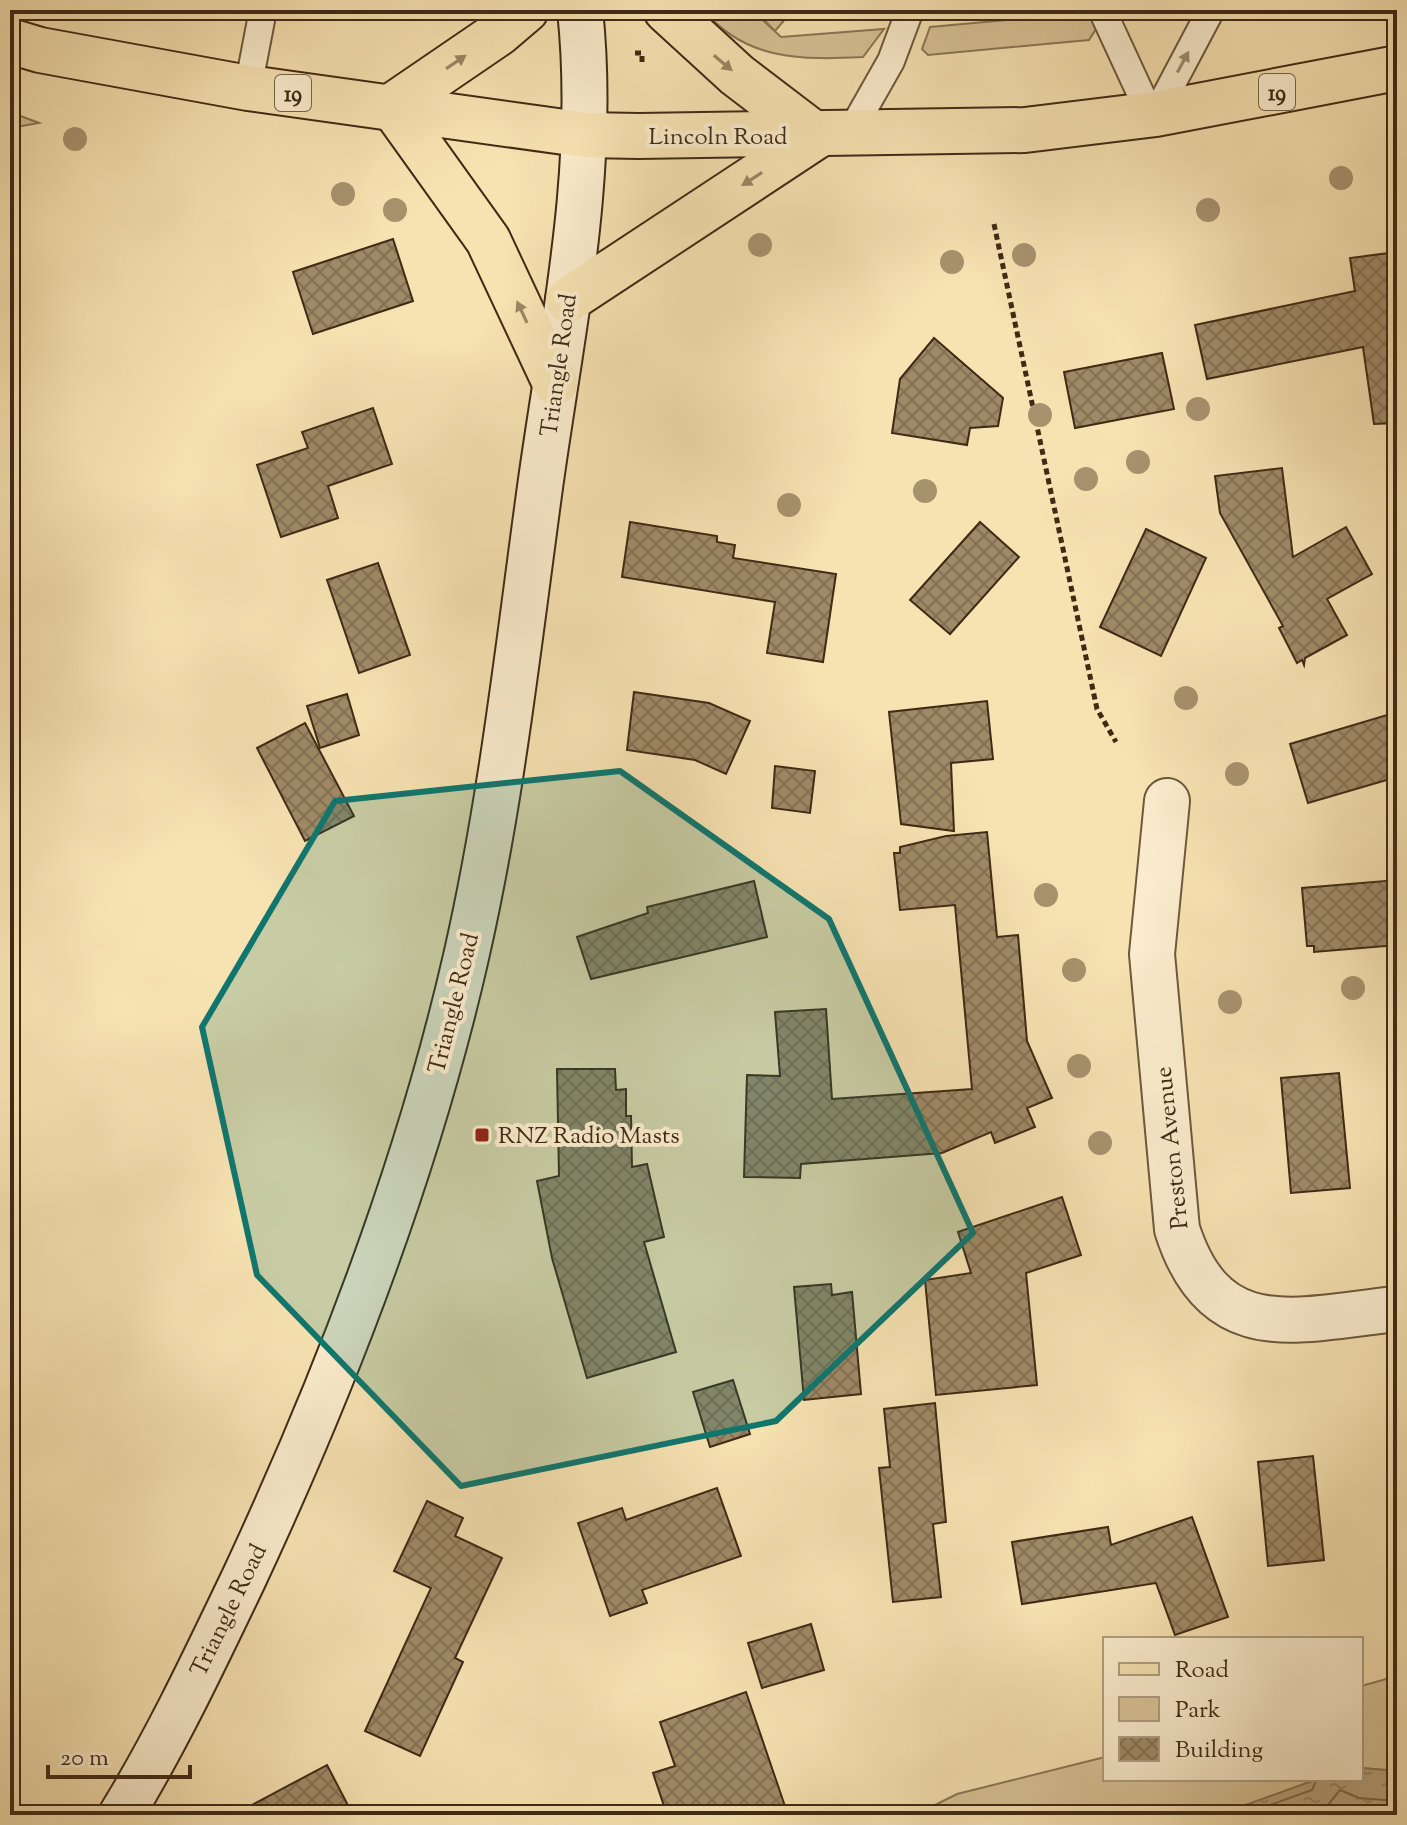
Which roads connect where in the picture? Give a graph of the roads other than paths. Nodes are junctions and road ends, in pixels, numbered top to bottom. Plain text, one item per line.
1 (263, 10) edge
2 (526, 10) edge
3 (580, 10) edge
4 (666, 10) edge
5 (910, 10) edge
6 (1208, 12) edge
7 (1108, 15) edge
8 (20, 47) edge
9 (1397, 68) edge
10 (248, 88) junction
11 (392, 106) junction
12 (1153, 114) junction
13 (586, 135) junction
14 (833, 135) junction
15 (568, 300) junction
16 (555, 383) junction
17 (1167, 801) dead end
18 (1397, 1309) edge
19 (121, 1815) edge

1 - 10 lane
11 -> 2 main road
3 - 13 main road, Triangle Road
4 -> 14 main road
5 - 14 lane
12 -> 6 lane
7 - 12 lane
8 - 10 main road, Lincoln Road / 19
9 - 12 main road, Lincoln Road / 19
10 - 11 main road, Lincoln Road / 19
11 - 13 main road, Lincoln Road / 19
16 -> 11 main road
12 - 14 main road, Lincoln Road / 19
13 - 14 main road, Lincoln Road / 19
13 - 15 main road, Triangle Road
14 -> 15 main road
15 - 16 main road, Triangle Road
16 - 19 main road, Triangle Road
17 - 18 main road, Preston Avenue

